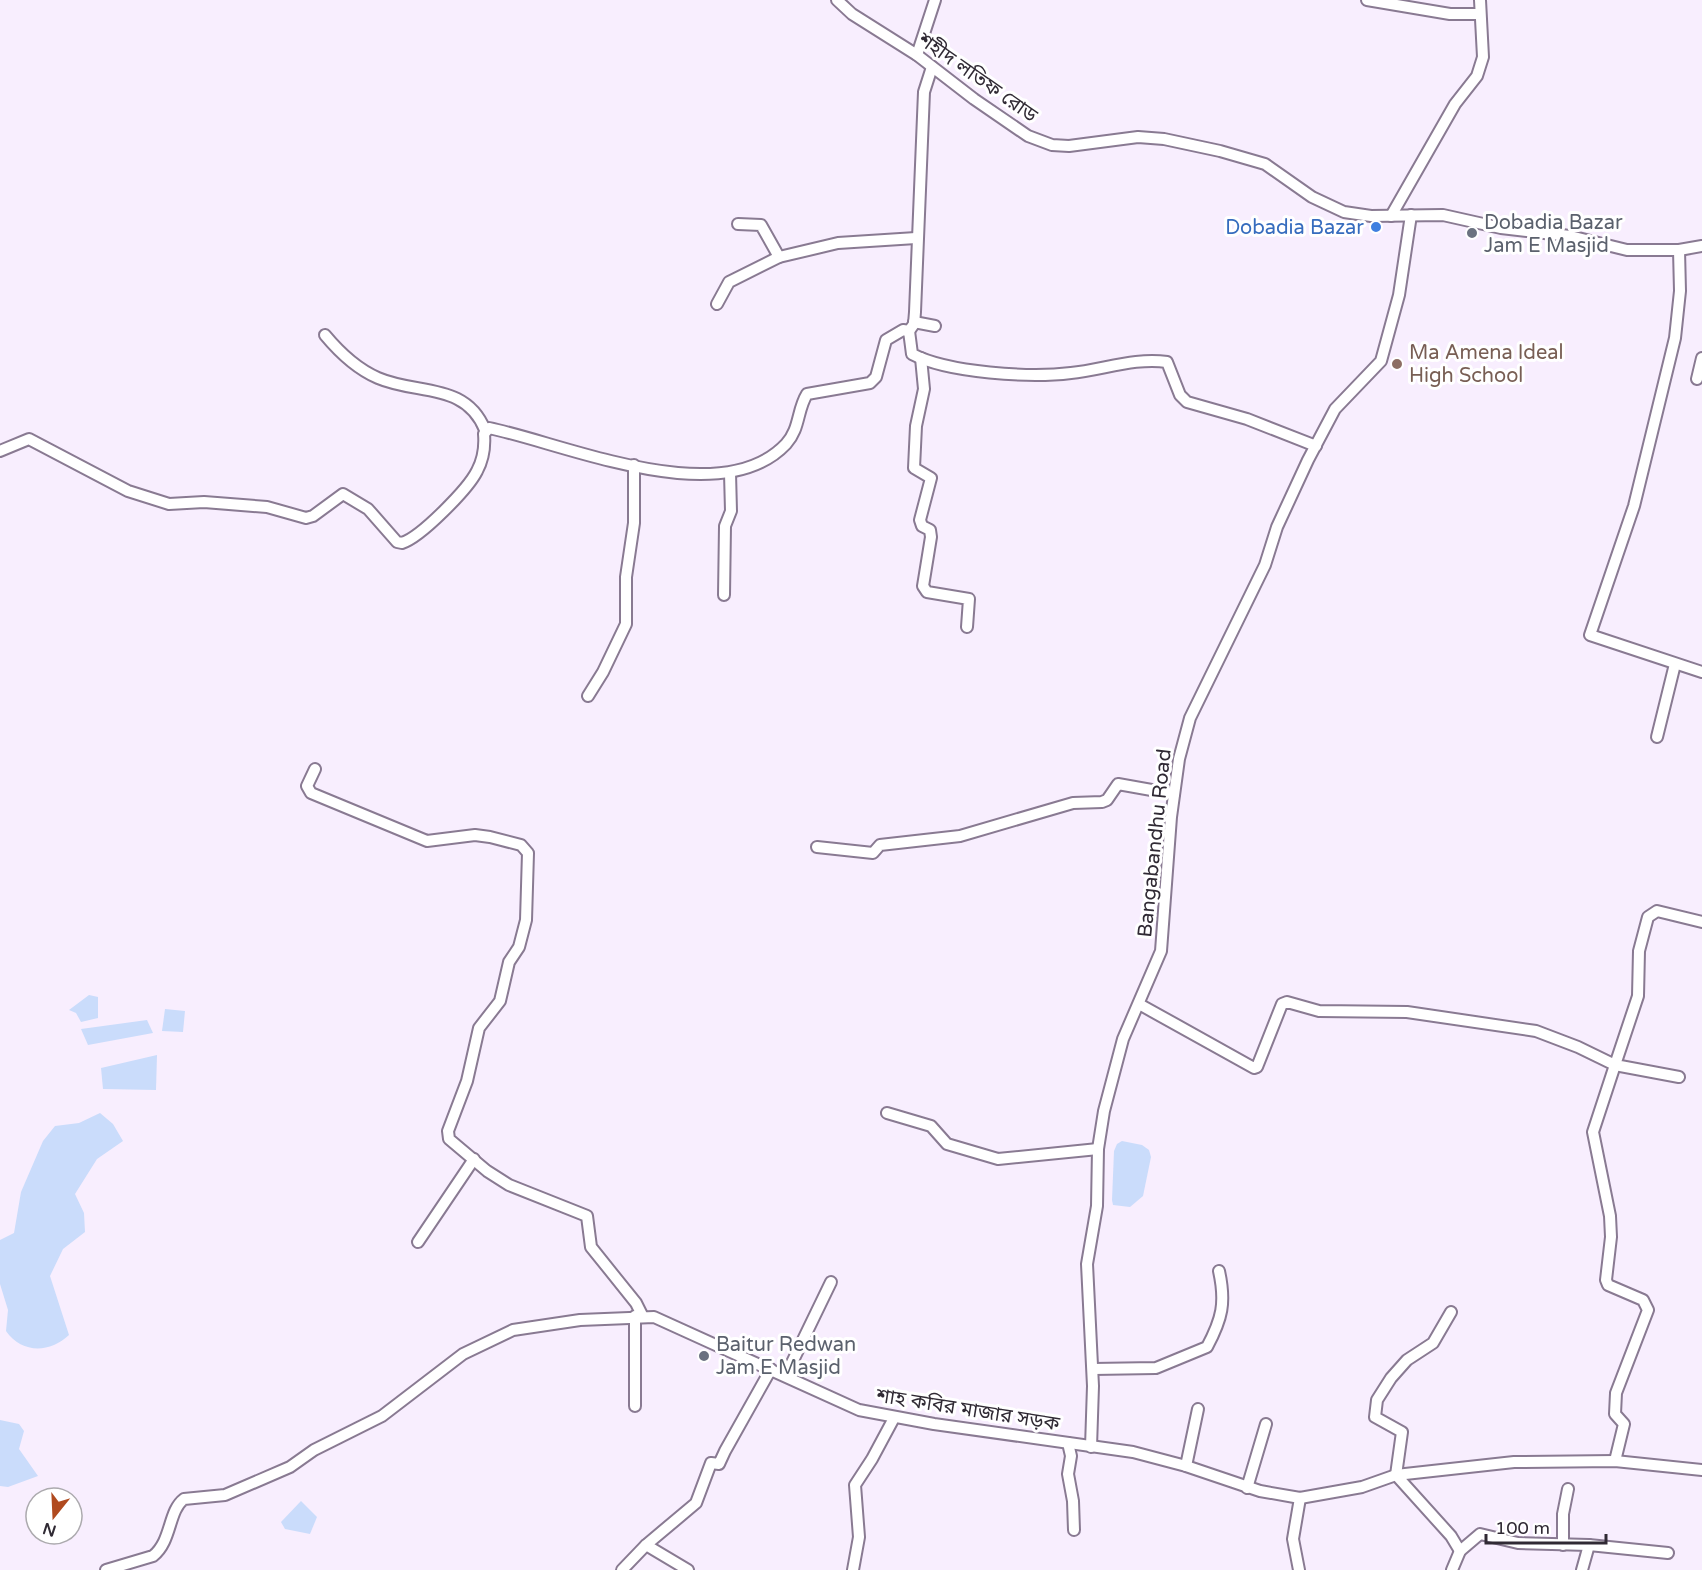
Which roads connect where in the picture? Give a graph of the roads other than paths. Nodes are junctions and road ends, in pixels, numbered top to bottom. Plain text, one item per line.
1 (837, 0) edge
2 (935, 0) edge
3 (1367, 0) edge
4 (1480, 0) edge
5 (1480, 14) junction
6 (917, 55) junction
7 (932, 67) junction
8 (1411, 215) junction
9 (1391, 216) junction
10 (738, 224) dead end
11 (916, 238) junction
12 (1702, 246) edge
13 (1679, 249) junction
14 (779, 257) junction
15 (717, 304) dead end
16 (935, 326) dead end
17 (911, 327) junction
18 (325, 335) dead end
19 (921, 358) junction
20 (1702, 358) edge
21 (1696, 379) dead end
22 (485, 430) junction
23 (1316, 446) junction
24 (0, 451) edge
25 (634, 465) junction
26 (730, 473) junction
27 (723, 595) dead end
28 (967, 627) dead end
29 (1675, 664) junction
30 (1702, 672) edge
31 (588, 696) dead end
32 (1657, 737) dead end
33 (315, 769) dead end
34 (1174, 794) junction
35 (817, 848) dead end
36 (1702, 922) edge
37 (1139, 1004) junction
38 (1615, 1065) junction
39 (1679, 1077) dead end
40 (887, 1113) dead end
41 (1098, 1149) junction
42 (474, 1159) junction
43 (418, 1242) dead end
44 (1219, 1271) dead end
45 (831, 1282) dead end
46 (1451, 1312) dead end
47 (639, 1316) junction
48 (771, 1370) junction
49 (1093, 1370) junction
50 (786, 1375) junction
51 (635, 1406) dead end
52 (1198, 1409) dead end
53 (894, 1418) junction
54 (1266, 1424) dead end
55 (1068, 1443) junction
56 (1091, 1447) junction
57 (1615, 1461) junction
58 (1186, 1466) junction
59 (1702, 1470) edge
60 (1396, 1475) junction
61 (1247, 1488) junction
62 (1568, 1489) dead end
63 (1300, 1498) junction
64 (1074, 1530) dead end
65 (646, 1545) junction
66 (1563, 1545) junction
67 (1589, 1545) junction
68 (1460, 1551) junction
69 (1668, 1553) dead end
70 (106, 1570) edge
71 (622, 1570) edge
72 (688, 1570) edge
73 (853, 1570) edge
74 (1299, 1570) edge
75 (1452, 1570) edge
76 (1582, 1570) edge

1 - 6 street, শহীদ লতিফ রোড
2 - 6 street
3 - 5 street
4 - 5 street
5 - 9 street
6 - 7 street, শহীদ লতিফ রোড
7 - 9 street, শহীদ লতিফ রোড
7 - 11 street
8 - 9 street, শহীদ লতিফ রোড
8 - 13 street, শহীদ লতিফ রোড
8 - 23 street, Bangabandhu Road
10 - 14 street
11 - 14 street
11 - 17 street
12 - 13 street, শহীদ লতিফ রোড
13 - 29 street
14 - 15 street
16 - 17 street
17 - 19 street
17 - 26 street
18 - 22 street
19 - 23 street
19 - 28 street
20 - 21 street
22 - 24 street
22 - 25 street
23 - 34 street, Bangabandhu Road
25 - 26 street
25 - 31 street
26 - 27 street
29 - 30 street
29 - 32 street
33 - 42 street
34 - 35 street
34 - 37 street, Bangabandhu Road
36 - 38 street
37 - 38 street
37 - 41 street, Bangabandhu Road
38 - 39 street
38 - 57 street
40 - 41 street
41 - 49 street, Bangabandhu Road
42 - 43 street
42 - 47 street
44 - 49 street
45 - 50 street
46 - 60 street
47 - 48 street, শাহ কবির মাজার সড়ক
47 - 51 street
47 - 70 street, শাহ কবির মাজার সড়ক
48 - 50 street, শাহ কবির মাজার সড়ক
48 - 65 street
49 - 56 street, Bangabandhu Road
50 - 53 street, শাহ কবির মাজার সড়ক
52 - 58 street
53 - 55 street, শাহ কবির মাজার সড়ক
53 - 73 street
54 - 61 street
55 - 56 street, শাহ কবির মাজার সড়ক
55 - 64 street
56 - 58 street, শাহ কবির মাজার সড়ক
57 - 59 street, শাহ কবির মাজার সড়ক
57 - 60 street, শাহ কবির মাজার সড়ক
58 - 61 street, শাহ কবির মাজার সড়ক
60 - 63 street, শাহ কবির মাজার সড়ক
60 - 68 street
61 - 63 street, শাহ কবির মাজার সড়ক
62 - 66 street
63 - 74 street
65 - 71 street
65 - 72 street
66 - 67 street
66 - 68 street
67 - 69 street
67 - 76 street
68 - 75 street

